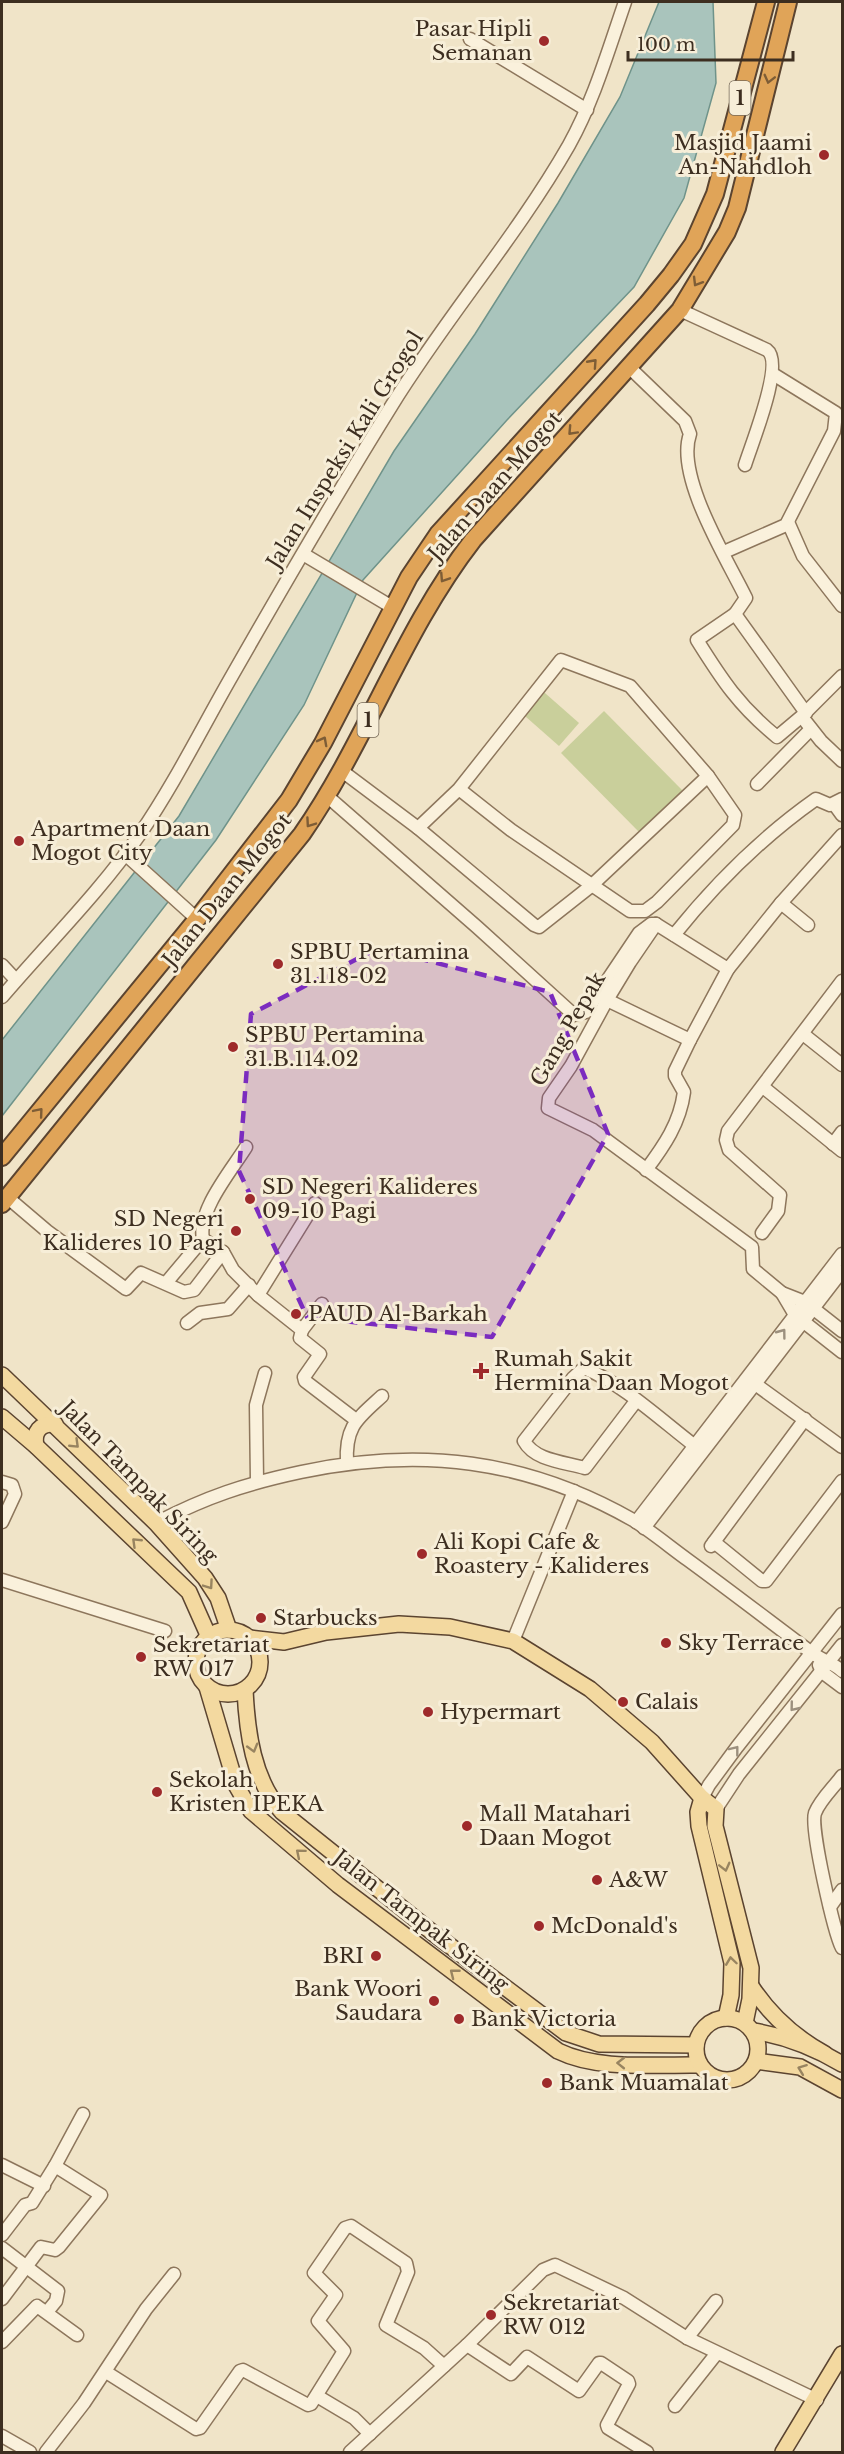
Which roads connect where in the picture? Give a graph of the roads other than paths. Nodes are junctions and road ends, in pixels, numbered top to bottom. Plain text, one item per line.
1 (624, 2) edge
2 (766, 2) edge
3 (788, 2) edge
4 (470, 39) dead end
5 (587, 110) junction
6 (715, 194) junction
7 (728, 224) junction
8 (693, 243) junction
9 (680, 310) junction
10 (630, 368) junction
11 (773, 374) junction
12 (745, 465) dead end
13 (788, 522) junction
14 (724, 552) junction
15 (305, 556) junction
16 (389, 606) junction
17 (843, 606) edge
18 (735, 614) junction
19 (843, 676) edge
20 (804, 715) junction
21 (810, 729) junction
22 (843, 760) edge
23 (342, 771) junction
24 (708, 776) junction
25 (757, 784) dead end
26 (459, 789) junction
27 (327, 796) junction
28 (838, 802) edge
29 (843, 815) edge
30 (418, 828) junction
31 (843, 835) edge
32 (128, 857) junction
33 (591, 886) junction
34 (781, 903) junction
35 (191, 913) junction
36 (656, 924) junction
37 (808, 925) dead end
38 (674, 935) junction
39 (2, 965) edge
40 (728, 969) junction
41 (16, 980) junction
42 (842, 982) edge
43 (2, 997) edge
44 (607, 1000) junction
45 (803, 1034) junction
46 (101, 1037) junction
47 (690, 1040) junction
48 (86, 1054) junction
49 (124, 1055) junction
50 (843, 1065) edge
51 (109, 1073) junction
52 (763, 1087) junction
53 (843, 1132) edge
54 (838, 1147) edge
55 (246, 1148) dead end
56 (2, 1157) edge
57 (646, 1170) junction
58 (4, 1200) edge
59 (315, 1203) dead end
60 (762, 1233) dead end
61 (203, 1239) junction
62 (223, 1252) junction
63 (843, 1254) edge
64 (843, 1271) edge
65 (166, 1283) junction
66 (249, 1285) junction
67 (820, 1292) junction
68 (782, 1293) junction
69 (258, 1295) junction
70 (322, 1304) dead end
71 (809, 1306) junction
72 (799, 1318) junction
73 (187, 1323) dead end
74 (302, 1330) junction
75 (843, 1331) edge
76 (843, 1352) edge
77 (265, 1373) dead end
78 (2, 1375) edge
79 (752, 1381) junction
80 (382, 1396) dead end
81 (636, 1401) junction
82 (2, 1417) edge
83 (805, 1419) junction
84 (356, 1420) junction
85 (55, 1424) junction
86 (36, 1446) junction
87 (695, 1446) junction
88 (843, 1447) edge
89 (347, 1463) junction
90 (257, 1481) junction
91 (843, 1481) edge
92 (2, 1482) edge
93 (574, 1491) junction
94 (2, 1522) edge
95 (156, 1523) junction
96 (640, 1525) junction
97 (2, 1580) edge
98 (843, 1614) edge
99 (229, 1630) junction
100 (165, 1631) dead end
101 (209, 1636) junction
102 (250, 1638) junction
103 (513, 1641) junction
104 (284, 1642) junction
105 (843, 1645) edge
106 (812, 1654) junction
107 (261, 1659) junction
108 (831, 1661) junction
109 (843, 1671) edge
110 (822, 1672) junction
111 (207, 1687) junction
112 (843, 1687) edge
113 (245, 1690) junction
114 (843, 1776) edge
115 (702, 1798) junction
116 (716, 1809) junction
117 (843, 1890) edge
118 (830, 1907) junction
119 (843, 1948) edge
120 (751, 1986) junction
121 (726, 2018) junction
122 (749, 2027) junction
123 (696, 2045) junction
124 (825, 2054) junction
125 (756, 2061) junction
126 (843, 2064) edge
127 (700, 2065) junction
128 (843, 2090) edge
129 (83, 2114) dead end
130 (2, 2166) edge
131 (55, 2166) junction
132 (44, 2186) junction
133 (2, 2235) edge
134 (2, 2248) edge
135 (26, 2267) junction
136 (174, 2274) dead end
137 (2, 2299) edge
138 (716, 2301) dead end
139 (47, 2312) junction
140 (77, 2335) dead end
141 (687, 2338) junction
142 (2, 2342) edge
143 (467, 2345) junction
144 (717, 2353) junction
145 (843, 2354) edge
146 (444, 2366) junction
147 (106, 2372) junction
148 (317, 2396) junction
149 (816, 2400) junction
150 (675, 2406) dead end
151 (370, 2434) junction
152 (2, 2436) edge
153 (30, 2452) edge
154 (46, 2452) edge
155 (350, 2452) edge
156 (647, 2452) edge
157 (783, 2452) edge

1 - 5 street, Jalan Inspeksi Kali Grogol
2 - 6 highway, Jalan Daan Mogot / 1
3 -> 7 highway, Jalan Daan Mogot / 1
4 - 5 street
5 - 15 street, Jalan Inspeksi Kali Grogol
6 - 7 highway
6 - 8 highway, Jalan Daan Mogot / 1
7 - 8 highway
7 -> 9 highway, Jalan Daan Mogot / 1
16 -> 8 highway, Jalan Daan Mogot / 1
9 - 10 highway, Jalan Daan Mogot / 1
9 - 11 street
10 - 14 street
10 -> 23 highway, Jalan Daan Mogot / 1
11 - 12 street
11 - 13 street
13 - 14 street
13 - 17 street
14 - 18 street
15 - 16 street
15 - 32 street, Jalan Inspeksi Kali Grogol
35 -> 16 highway, Jalan Daan Mogot / 1
18 - 20 street
18 - 20 street
19 - 20 street
20 - 21 street
21 - 22 street
21 - 25 street
23 - 27 highway, Jalan Daan Mogot / 1
23 - 30 street
24 - 26 street
24 - 33 street
24 - 33 street
26 - 30 street
26 - 33 street
27 - 36 street
27 -> 49 highway, Jalan Daan Mogot / 1
28 - 29 street
28 - 38 street
30 - 33 street
31 - 34 street
32 - 35 street
32 - 41 street, Jalan Inspeksi Kali Grogol
34 - 37 street
34 - 40 street
35 - 46 highway, Jalan Daan Mogot / 1
36 - 38 street
36 - 44 street, Gang Pepak
38 - 40 street
39 - 41 street
40 - 47 street
41 - 43 street, Jalan Inspeksi Kali Grogol
42 - 45 street
44 - 47 street
44 - 57 street, Gang Pepak
45 - 50 street
45 - 52 street
46 - 48 highway, Jalan Daan Mogot / 1
46 - 49 highway
47 - 57 street
48 - 51 highway
56 -> 48 highway, Jalan Daan Mogot / 1
49 - 51 highway, Jalan Daan Mogot / 1
51 - 58 highway, Jalan Daan Mogot / 1
52 - 54 street
52 - 60 street
53 - 54 street
55 - 61 street
57 - 68 street, Gang Pepak
58 - 65 street
59 - 69 street
61 - 62 street
61 - 65 street
62 - 65 street
62 - 66 street
63 - 67 street
64 - 67 street
66 - 69 street
66 - 73 street
67 - 71 street
68 - 71 street
68 - 72 street
69 - 74 street
70 - 74 street
71 - 72 street
71 - 75 street
72 - 76 street
72 - 79 street
74 - 84 street
77 - 90 street
78 - 85 main road, Jalan Tampak Siring
79 - 83 street
79 - 87 street
79 - 96 street
80 - 84 street
81 - 81 street
81 - 87 street
82 - 86 main road, Jalan Tampak Siring
83 - 88 street
83 - 91 street
84 - 89 street
85 - 86 main road
85 -> 95 main road, Jalan Tampak Siring
101 -> 86 main road, Jalan Tampak Siring
87 - 96 street
89 - 90 street
89 - 93 street
90 - 95 street
92 - 94 street
93 - 96 street
93 - 103 street
95 -> 99 main road, Jalan Tampak Siring
96 - 106 street
97 - 100 street
98 - 106 street
99 - 101 main road
99 - 102 main road
101 - 111 main road
102 - 104 main road
102 - 107 main road
103 - 104 main road
103 - 115 main road
104 - 107 main road
105 - 108 street
106 - 108 street
106 - 110 street
115 -> 106 street
107 - 113 main road
108 - 109 street
108 - 110 street
110 - 112 street
110 -> 116 street
111 - 113 main road
127 -> 111 main road, Jalan Tampak Siring
113 -> 123 main road, Jalan Tampak Siring
114 - 118 street
115 - 116 main road
121 -> 115 main road
116 -> 120 main road
117 - 118 street
118 - 119 street
120 - 122 main road
120 - 124 main road
121 - 122 main road
121 - 123 main road
122 - 124 main road
122 - 125 main road
123 - 127 main road
124 - 126 main road
125 - 127 main road
128 -> 125 main road
129 - 131 street
130 - 132 street
131 - 132 street
131 - 135 street
132 - 133 street
134 - 135 street
135 - 137 street
135 - 139 street
136 - 147 street
138 - 141 street
139 - 140 street
139 - 142 street
141 - 143 street
141 - 144 street
143 - 146 street
143 - 156 street
144 - 149 street
144 - 150 street
145 - 149 main road
146 - 148 street
146 - 151 street
147 - 148 street
147 - 154 street
148 - 151 street
149 - 157 main road
151 - 155 street
152 - 153 street

